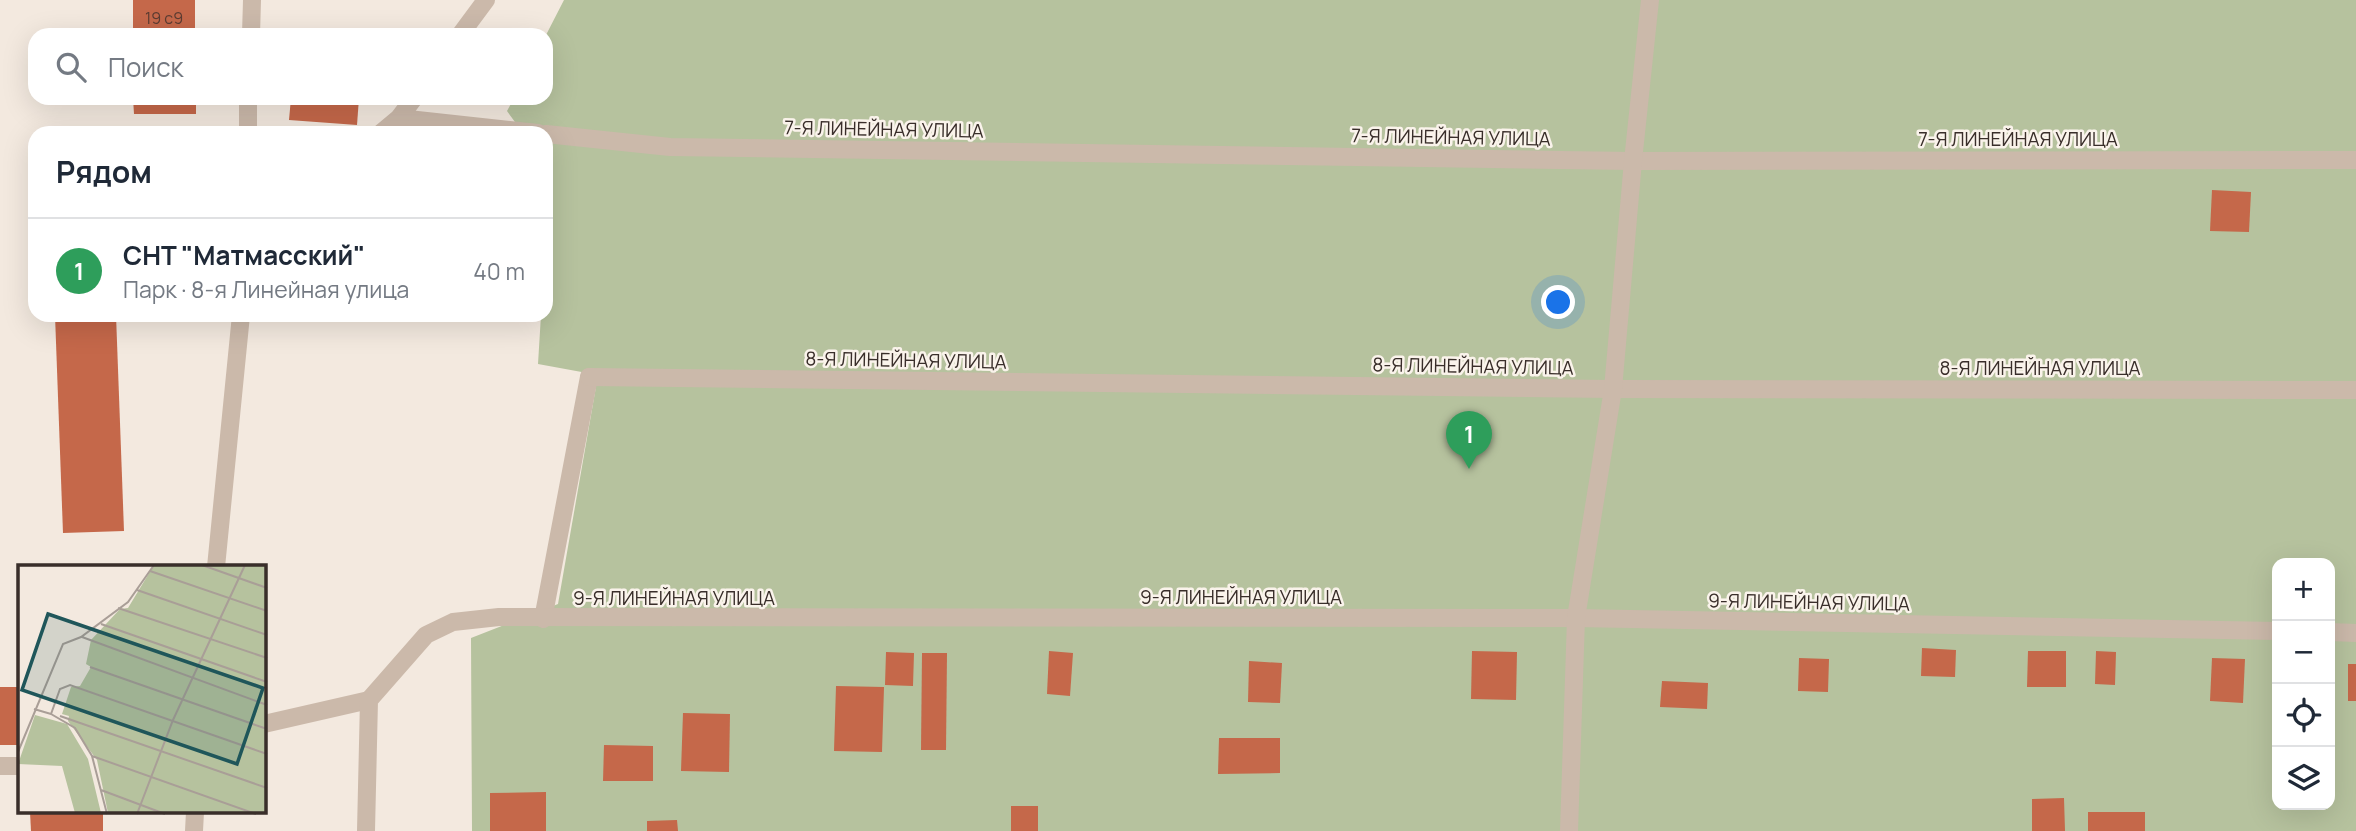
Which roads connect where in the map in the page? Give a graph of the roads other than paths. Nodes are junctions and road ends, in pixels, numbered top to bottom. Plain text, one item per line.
1 (252, 0) edge
2 (486, 0) edge
3 (1650, 0) edge
4 (251, 28) edge
5 (465, 28) edge
6 (248, 105) edge
7 (409, 105) edge
8 (399, 118) junction
9 (248, 126) edge
10 (389, 126) edge
11 (473, 126) edge
12 (553, 135) edge
13 (2356, 160) edge
14 (1633, 161) junction
15 (240, 322) edge
16 (1613, 389) junction
17 (2356, 390) edge
18 (216, 565) edge
19 (1576, 618) junction
20 (543, 619) junction
21 (2272, 631) edge
22 (2335, 632) edge
23 (2356, 633) edge
24 (369, 700) junction
25 (266, 724) edge
26 (0, 766) edge
27 (18, 766) edge
28 (366, 831) edge
29 (1569, 831) edge

1 - 4 street
2 - 5 street
3 - 14 street
6 - 9 street
7 - 8 street
8 - 10 street
8 - 11 street
12 - 14 street, 7-Я ЛИНЕЙНАЯ УЛИЦА
13 - 14 street, 7-Я ЛИНЕЙНАЯ УЛИЦА
14 - 16 street
15 - 18 street
16 - 17 street, 8-Я ЛИНЕЙНАЯ УЛИЦА
16 - 19 street
16 - 20 street, 8-Я ЛИНЕЙНАЯ УЛИЦА
19 - 20 street, 9-Я ЛИНЕЙНАЯ УЛИЦА
19 - 21 street, 9-Я ЛИНЕЙНАЯ УЛИЦА
19 - 29 street
20 - 24 street, 9-Я ЛИНЕЙНАЯ УЛИЦА
22 - 23 street
24 - 25 street
24 - 28 street
26 - 27 street

